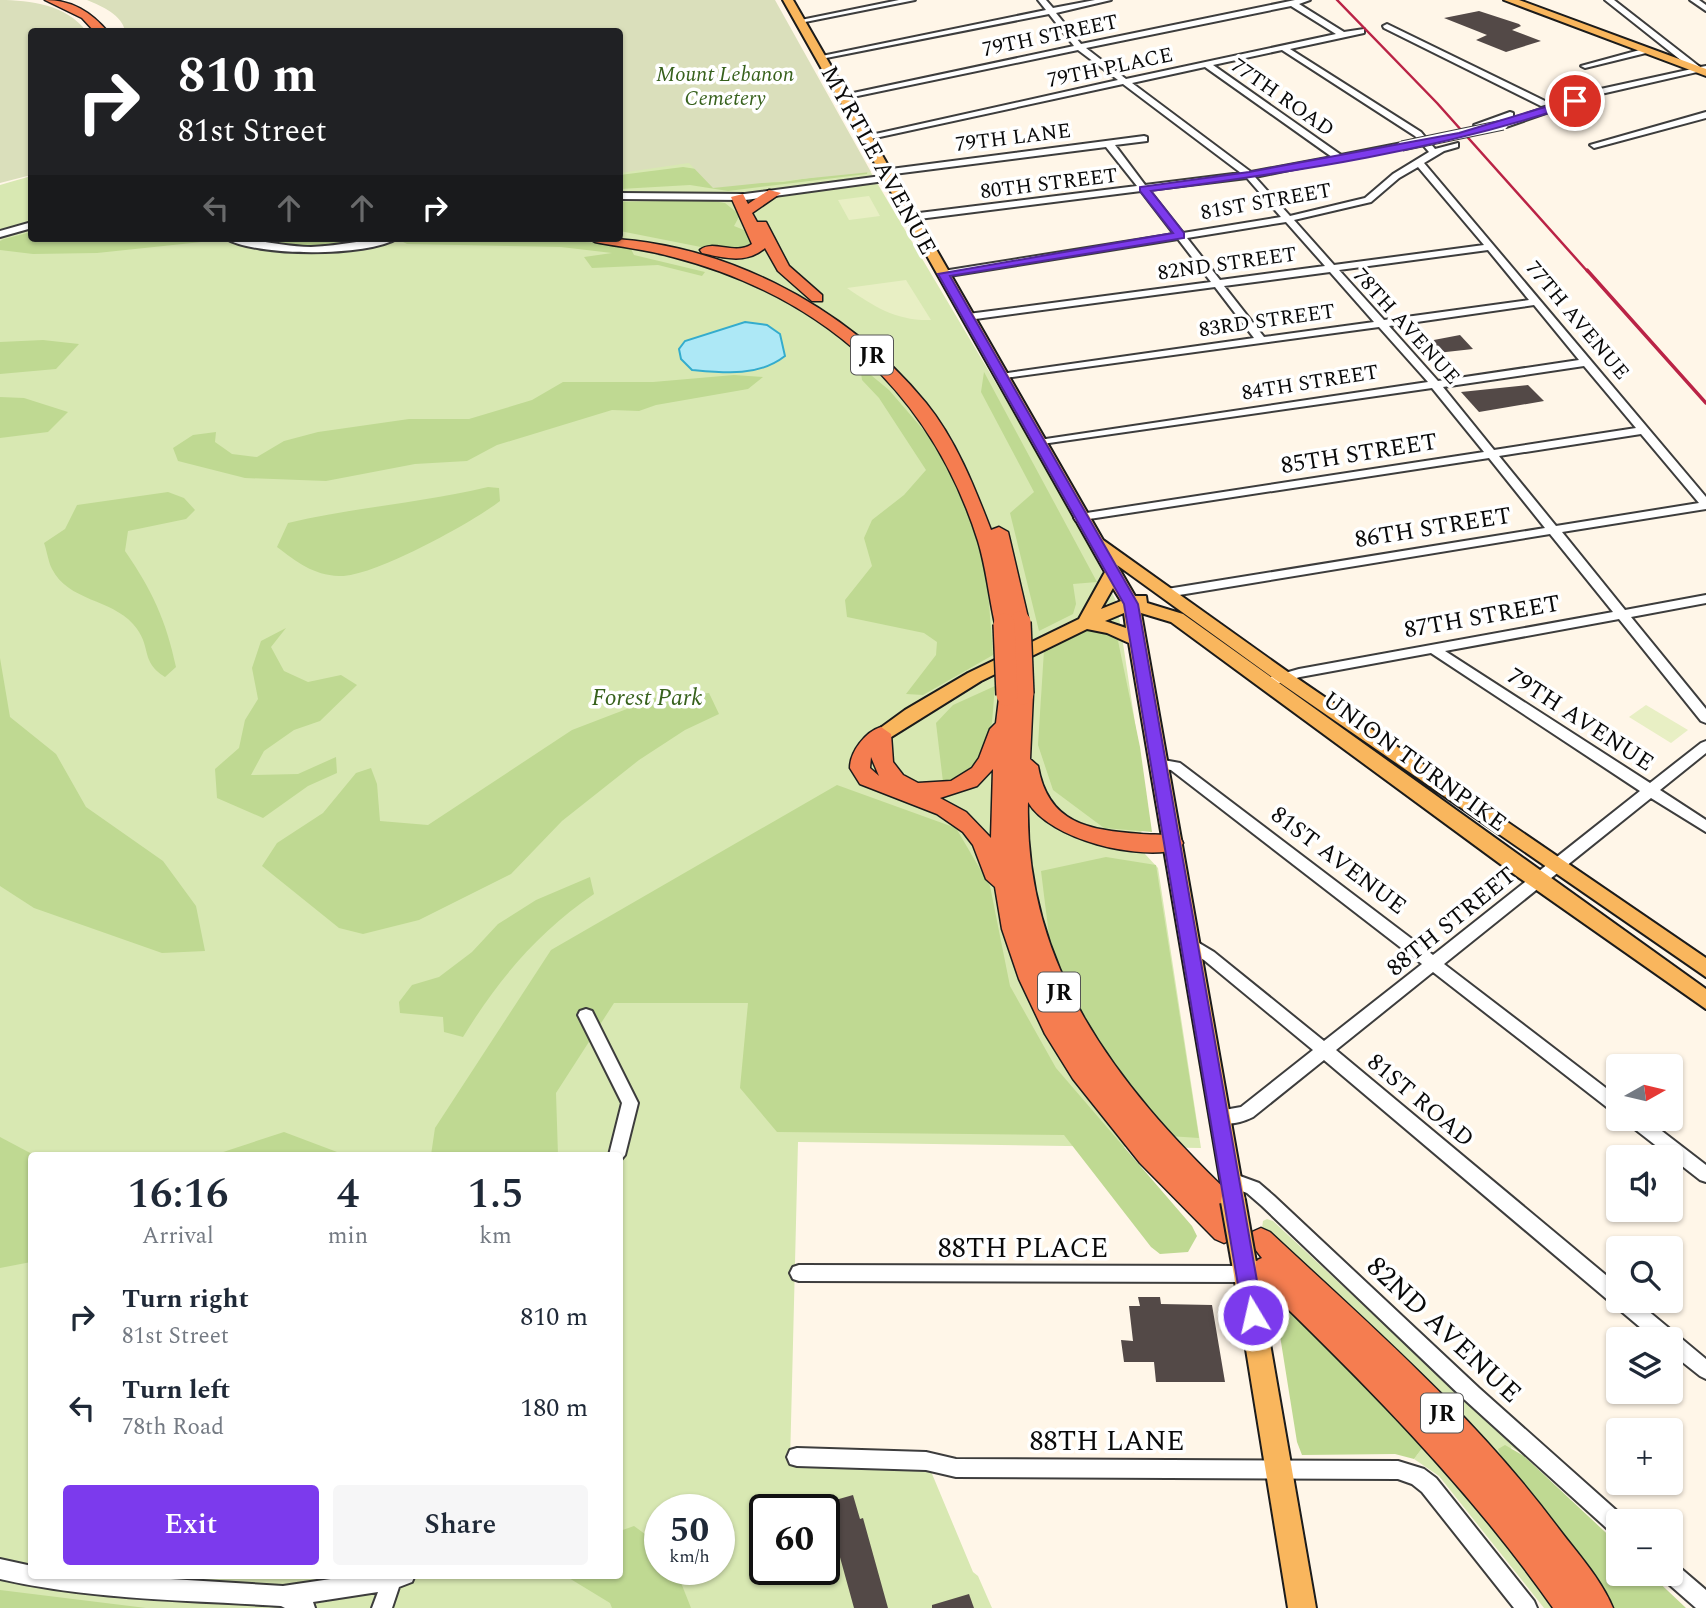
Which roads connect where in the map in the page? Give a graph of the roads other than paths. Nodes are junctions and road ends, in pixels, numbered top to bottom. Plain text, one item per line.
1 (51, 0) edge
2 (72, 0) edge
3 (788, 0) edge
4 (911, 0) edge
5 (1042, 0) edge
6 (1107, 0) edge
7 (1306, 0) edge
8 (1509, 0) edge
9 (1608, 0) edge
10 (1694, 0) edge
11 (1292, 3) junction
12 (1706, 9) edge
13 (1050, 11) junction
14 (800, 21) junction
15 (1387, 26) dead end
16 (98, 28) edge
17 (110, 28) edge
18 (1361, 31) dead end
19 (1343, 35) junction
20 (1079, 47) junction
21 (1284, 48) junction
22 (1652, 52) junction
23 (1675, 52) junction
24 (821, 57) junction
25 (1206, 64) junction
26 (1585, 66) dead end
27 (1703, 70) edge
28 (1124, 82) junction
29 (1599, 93) junction
30 (843, 96) junction
31 (1544, 104) junction
32 (1706, 116) edge
33 (1478, 125) dead end
34 (866, 137) junction
35 (1144, 139) dead end
36 (1108, 144) junction
37 (1455, 145) dead end
38 (1594, 145) dead end
39 (1433, 153) junction
40 (1340, 158) junction
41 (1419, 162) junction
42 (887, 175) junction
43 (1249, 175) junction
44 (1144, 189) junction
45 (774, 193) joint
46 (623, 196) edge
47 (745, 201) junction
48 (911, 217) junction
49 (1288, 219) junction
50 (28, 226) edge
51 (0, 234) edge
52 (623, 236) edge
53 (1180, 236) junction
54 (650, 240) junction
55 (246, 242) edge
56 (377, 242) edge
57 (617, 242) edge
58 (1492, 247) junction
59 (1330, 269) junction
60 (943, 274) junction
61 (1218, 284) junction
62 (1537, 302) junction
63 (827, 306) junction
64 (968, 317) junction
65 (1380, 324) junction
66 (1261, 340) junction
67 (1587, 362) junction
68 (1002, 377) junction
69 (1434, 383) junction
70 (1644, 429) junction
71 (1039, 443) junction
72 (1490, 454) junction
73 (1706, 504) edge
74 (1080, 518) junction
75 (1550, 529) junction
76 (1093, 540) junction
77 (1112, 574) junction
78 (1174, 598) junction
79 (1706, 599) edge
80 (1131, 604) junction
81 (1621, 613) junction
82 (1012, 623) junction
83 (1085, 623) junction
84 (1137, 639) junction
85 (1432, 648) junction
86 (1275, 680) junction
87 (1012, 700) junction
88 (1706, 718) edge
89 (1022, 733) junction
90 (881, 734) junction
91 (1706, 746) edge
92 (1158, 764) junction
93 (1650, 791) junction
94 (1706, 827) edge
95 (1172, 843) junction
96 (1557, 865) junction
97 (1538, 880) junction
98 (1012, 919) junction
99 (1189, 944) junction
100 (1433, 964) junction
101 (1706, 969) edge
102 (1706, 1000) edge
103 (586, 1016) dead end
104 (1324, 1050) junction
105 (1606, 1097) edge
106 (1219, 1117) junction
107 (1650, 1131) edge
108 (618, 1152) edge
109 (1706, 1175) edge
110 (1227, 1193) junction
111 (1224, 1231) dead end
112 (1261, 1240) dead end
113 (1251, 1269) junction
114 (799, 1273) dead end
115 (1606, 1287) edge
116 (1637, 1313) edge
117 (1654, 1327) edge
118 (1683, 1351) edge
119 (1706, 1370) edge
120 (797, 1457) dead end
121 (1279, 1469) junction
122 (1606, 1514) edge
123 (0, 1569) edge
124 (28, 1575) edge
125 (48, 1579) edge
126 (393, 1579) edge
127 (398, 1579) edge
128 (1683, 1583) edge
129 (283, 1596) junction
130 (1706, 1603) edge
131 (305, 1608) edge
132 (382, 1608) edge
133 (1302, 1608) edge
134 (1527, 1608) edge
135 (1571, 1608) edge
136 (1598, 1608) edge

1 - 16 highway
2 - 17 highway
3 - 14 main road, MYRTLE AVENUE
4 - 14 street
5 - 13 street, 78TH AVENUE
6 - 13 street
7 - 11 street, 79TH STREET
8 - 22 main road
9 - 23 street
10 - 12 street
11 - 19 street
11 - 20 street, 79TH STREET
13 - 20 street, 78TH AVENUE
13 - 24 street
14 - 24 main road, MYRTLE AVENUE
15 - 31 street
18 - 19 street, 79TH PLACE
19 - 21 street, 79TH PLACE
20 - 28 street, 78TH AVENUE
20 - 30 street, 79TH STREET
21 - 25 street, 79TH PLACE
21 - 39 street
22 - 23 main road
22 - 26 street
22 - 27 main road
23 - 27 street
24 - 30 main road, MYRTLE AVENUE
25 - 28 street, 79TH PLACE
25 - 40 street, 77TH ROAD
27 - 29 street, 80TH STREET
28 - 34 street, 79TH PLACE
28 - 43 street, 78TH AVENUE
29 - 31 street, 80TH STREET
29 - 40 street, 80TH STREET, bridge
30 - 34 main road, MYRTLE AVENUE
31 - 33 street, 80TH STREET
32 - 38 street
34 - 42 main road, MYRTLE AVENUE
35 - 36 street, 79TH LANE
36 - 42 street, 79TH LANE
36 - 44 street
37 - 39 street, 81ST STREET
39 - 41 street, 81ST STREET
40 - 43 street, 80TH STREET
41 - 49 street, 81ST STREET
41 - 58 street, 77TH AVENUE
42 - 45 street, 79TH LANE
42 - 48 main road, MYRTLE AVENUE
43 - 44 street, 80TH STREET
43 - 49 street, 78TH AVENUE
44 - 48 street, 80TH STREET
44 - 53 street
45 - 47 highway
46 - 47 street
47 - 54 highway
47 - 63 highway
48 - 60 main road, MYRTLE AVENUE
49 - 53 street, 81ST STREET
49 - 59 street, 78TH AVENUE
50 - 51 street
52 - 54 highway, JR
53 - 60 street, 81ST STREET
53 - 61 street
54 - 63 highway, JR
55 - 56 street
57 - 82 highway, JR
58 - 59 street, 82ND STREET
58 - 62 street, 77TH AVENUE
59 - 61 street, 82ND STREET
59 - 65 street, 78TH AVENUE
60 - 64 main road, MYRTLE AVENUE
61 - 64 street, 82ND STREET
61 - 66 street
62 - 65 street, 83RD STREET
62 - 67 street, 77TH AVENUE
63 - 82 highway, JR
64 - 68 main road, MYRTLE AVENUE
65 - 66 street, 83RD STREET
65 - 69 street, 78TH AVENUE
66 - 68 street, 83RD STREET
67 - 69 street, 84TH STREET
67 - 70 street, 77TH AVENUE
68 - 71 main road, MYRTLE AVENUE
69 - 71 street, 84TH STREET
69 - 72 street, 78TH AVENUE
70 - 72 street, 85TH STREET
70 - 73 street, 77TH AVENUE
71 - 74 main road, MYRTLE AVENUE
72 - 74 street, 85TH STREET
72 - 75 street, 78TH AVENUE
73 - 75 street, 86TH STREET
74 - 76 main road, MYRTLE AVENUE
75 - 78 street, 86TH STREET
75 - 81 street, 78TH AVENUE
76 - 77 main road, MYRTLE AVENUE
76 - 78 main road, UNION TURNPIKE
77 - 80 main road, MYRTLE AVENUE
77 - 83 main road
78 - 80 main road, UNION TURNPIKE
78 - 86 main road, UNION TURNPIKE
79 - 81 street, 87TH STREET
80 - 83 main road
80 - 84 main road, MYRTLE AVENUE
80 - 86 main road, UNION TURNPIKE
81 - 85 street, 87TH STREET
81 - 88 street, 78TH AVENUE
82 - 87 highway, JR, bridge
83 - 84 main road
83 - 90 main road
84 - 92 main road, MYRTLE AVENUE
85 - 86 street, 87TH STREET
85 - 93 street, 79TH AVENUE
86 - 96 main road, UNION TURNPIKE
86 - 97 main road, UNION TURNPIKE
87 - 89 highway, JR
87 - 90 highway
87 - 98 highway, JR
89 - 95 highway
89 - 110 highway, JR
90 - 98 highway
91 - 93 street, 88TH STREET
92 - 95 main road, MYRTLE AVENUE
92 - 100 street, 81ST AVENUE
93 - 94 street, 79TH AVENUE
93 - 96 street, 88TH STREET
95 - 99 main road, MYRTLE AVENUE
96 - 97 street, 88TH STREET
96 - 101 main road, UNION TURNPIKE
97 - 100 street, 88TH STREET
97 - 102 main road, UNION TURNPIKE
98 - 111 highway, JR
99 - 104 street, 81ST ROAD
99 - 106 main road, MYRTLE AVENUE
100 - 104 street, 88TH STREET
100 - 105 street, 81ST AVENUE
103 - 108 street
104 - 106 street, 88TH STREET
104 - 115 street, 81ST ROAD
106 - 110 main road, MYRTLE AVENUE
107 - 109 street
110 - 113 main road, MYRTLE AVENUE, bridge
110 - 122 street, 82ND AVENUE
112 - 136 highway, JR
113 - 114 street, 88TH PLACE
113 - 121 main road, MYRTLE AVENUE
113 - 135 highway, JR
116 - 117 street, 81ST ROAD
118 - 119 street, 81ST ROAD
120 - 121 street, 88TH LANE
121 - 133 main road, MYRTLE AVENUE
121 - 134 street, 88TH LANE
123 - 124 street
125 - 129 street
126 - 129 street
127 - 132 street
128 - 130 street
129 - 131 street

